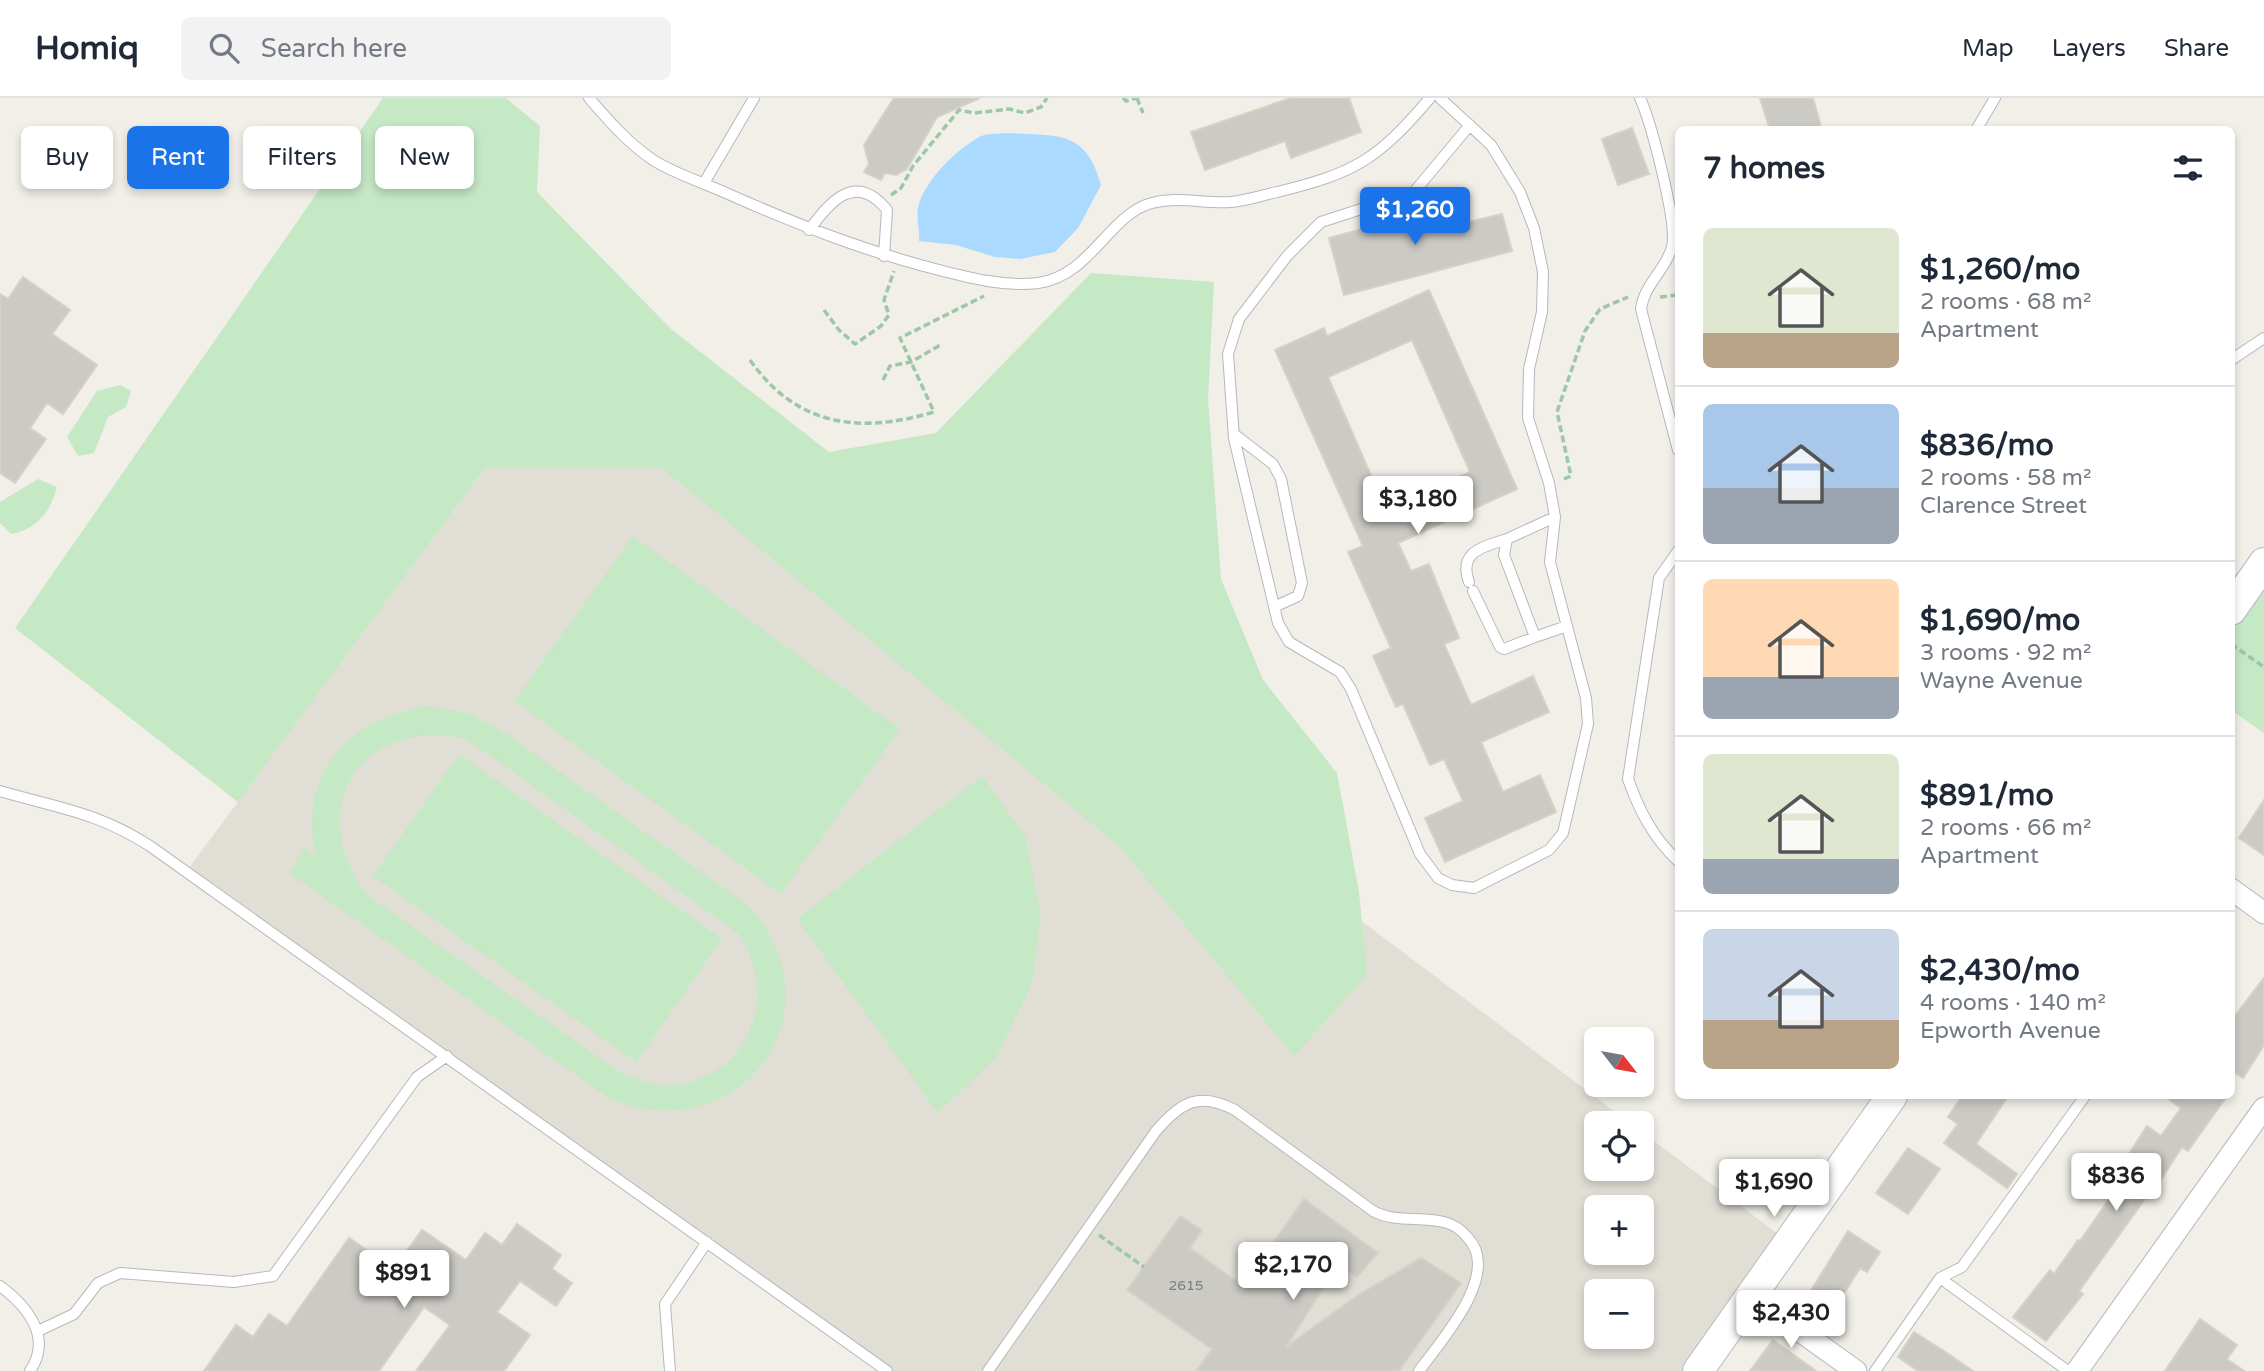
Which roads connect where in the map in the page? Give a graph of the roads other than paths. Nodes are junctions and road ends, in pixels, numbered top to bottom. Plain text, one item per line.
1 (589, 98) edge
2 (754, 98) edge
3 (1430, 98) edge
4 (1440, 98) edge
5 (1640, 98) edge
6 (1995, 98) edge
7 (1470, 125) junction
8 (1978, 126) edge
9 (704, 183) junction
10 (809, 230) junction
11 (884, 256) junction
12 (2264, 338) edge
13 (2235, 357) edge
14 (1234, 434) junction
15 (1675, 439) edge
16 (1555, 517) junction
17 (1507, 539) junction
18 (1675, 555) edge
19 (2264, 563) edge
20 (2235, 604) edge
21 (1274, 607) junction
22 (1567, 626) junction
23 (1535, 636) junction
24 (0, 791) edge
25 (1675, 858) edge
26 (2235, 893) edge
27 (2264, 913) edge
28 (447, 1056) junction
29 (1890, 1099) edge
30 (2083, 1099) edge
31 (2264, 1108) edge
32 (707, 1242) junction
33 (1940, 1278) junction
34 (0, 1286) edge
35 (1751, 1296) junction
36 (38, 1331) junction
37 (992, 1369) edge
38 (30, 1371) edge
39 (670, 1371) edge
40 (887, 1371) edge
41 (1419, 1371) edge
42 (1698, 1371) edge
43 (1856, 1371) edge
44 (1875, 1371) edge
45 (2068, 1371) edge
46 (2077, 1371) edge

1 - 9 lane
2 - 9 lane
3 - 11 lane
4 - 7 lane
5 - 15 lane
6 - 8 lane
7 - 14 lane
7 - 16 lane
9 - 10 lane
10 - 11 lane
10 - 11 lane
12 - 13 lane
14 - 21 lane
14 - 21 lane
16 - 17 lane
16 - 22 lane
17 - 23 lane
17 - 23 lane
18 - 25 lane
19 - 20 main road
21 - 22 lane
22 - 23 lane
24 - 28 lane
26 - 27 street
28 - 32 lane
28 - 36 lane
29 - 35 main road
30 - 33 lane
31 - 46 street
32 - 39 lane
32 - 40 lane
33 - 44 lane
33 - 45 lane
34 - 36 lane
35 - 42 main road
35 - 43 street
36 - 38 lane
37 - 41 lane

